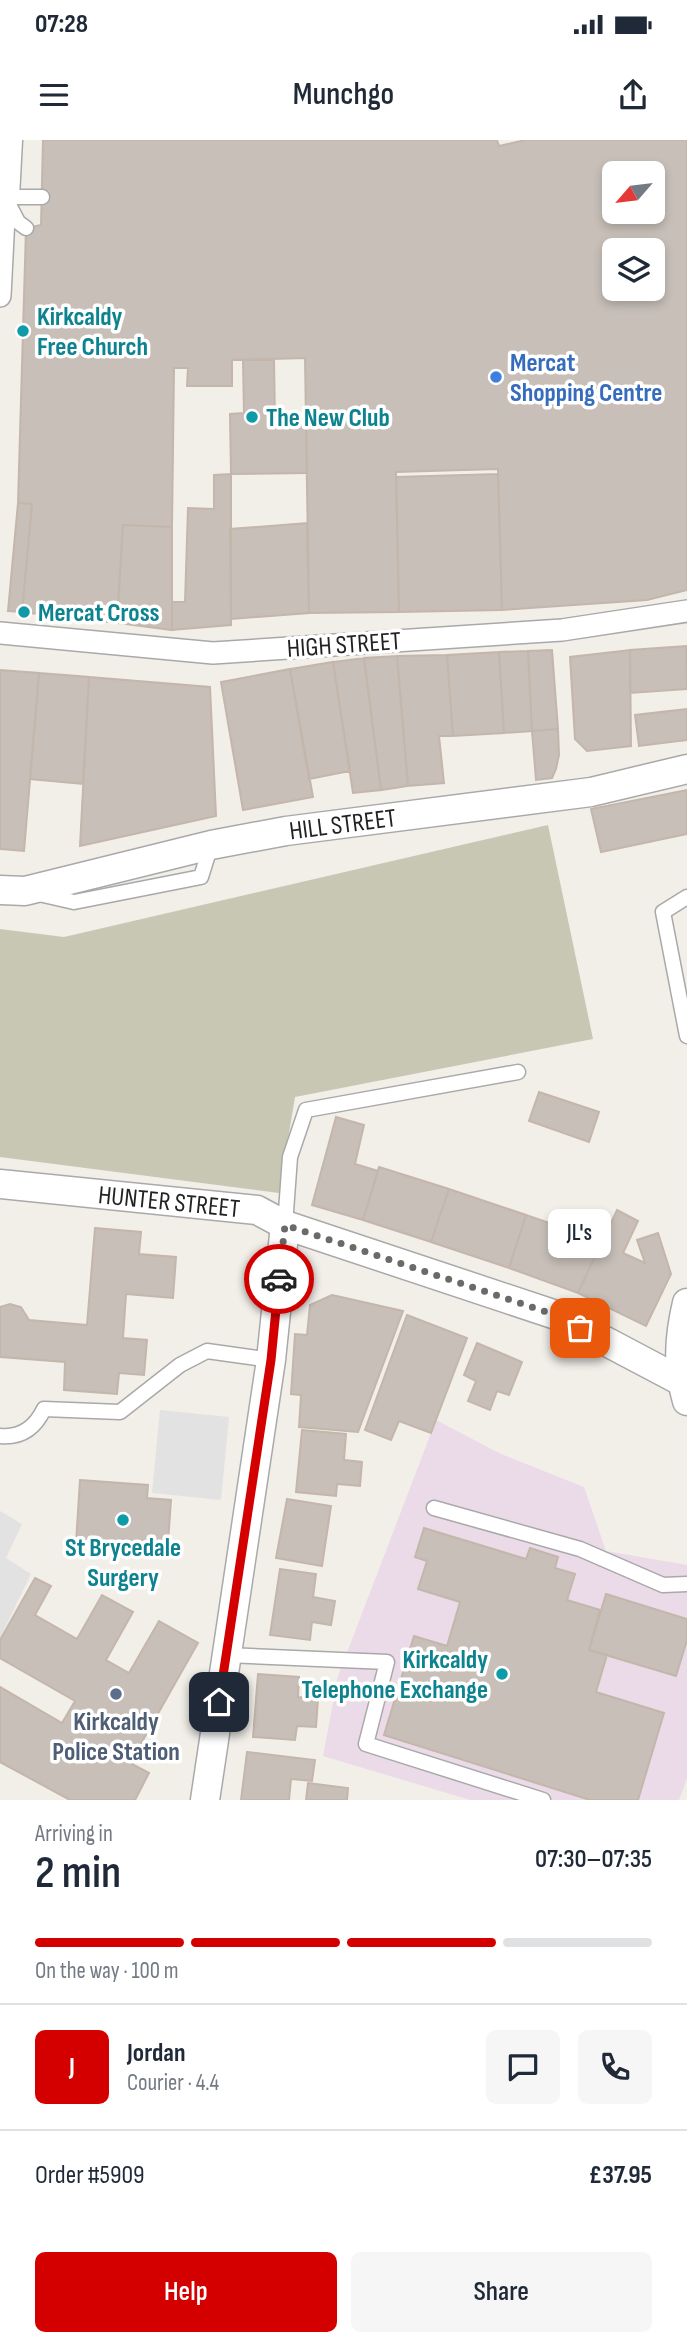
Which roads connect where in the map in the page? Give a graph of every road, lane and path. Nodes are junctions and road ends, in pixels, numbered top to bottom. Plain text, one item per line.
1 (8, 140) edge
2 (5, 197) junction
3 (42, 197) dead end
4 (26, 228) dead end
5 (0, 296) edge
6 (687, 611) edge
7 (0, 633) edge
8 (687, 769) edge
9 (12, 890) edge
10 (687, 897) edge
11 (687, 1036) edge
12 (519, 1072) dead end
13 (0, 1184) edge
14 (285, 1225) junction
15 (687, 1303) edge
16 (271, 1360) junction
17 (684, 1391) edge
18 (0, 1437) edge
19 (434, 1508) dead end
20 (687, 1584) edge
21 (226, 1655) junction
22 (205, 1800) edge
23 (543, 1800) edge

1 - 2 street
2 - 3 lane
2 - 4 lane
2 - 5 street
6 - 7 street, HIGH STREET
8 - 9 street, HILL STREET
10 - 11 lane
12 - 14 lane
13 - 14 street, HUNTER STREET
14 - 16 street
14 - 17 street, HUNTER STREET
15 - 17 street
16 - 18 lane
16 - 21 street
19 - 20 lane
21 - 22 street
21 - 23 lane

